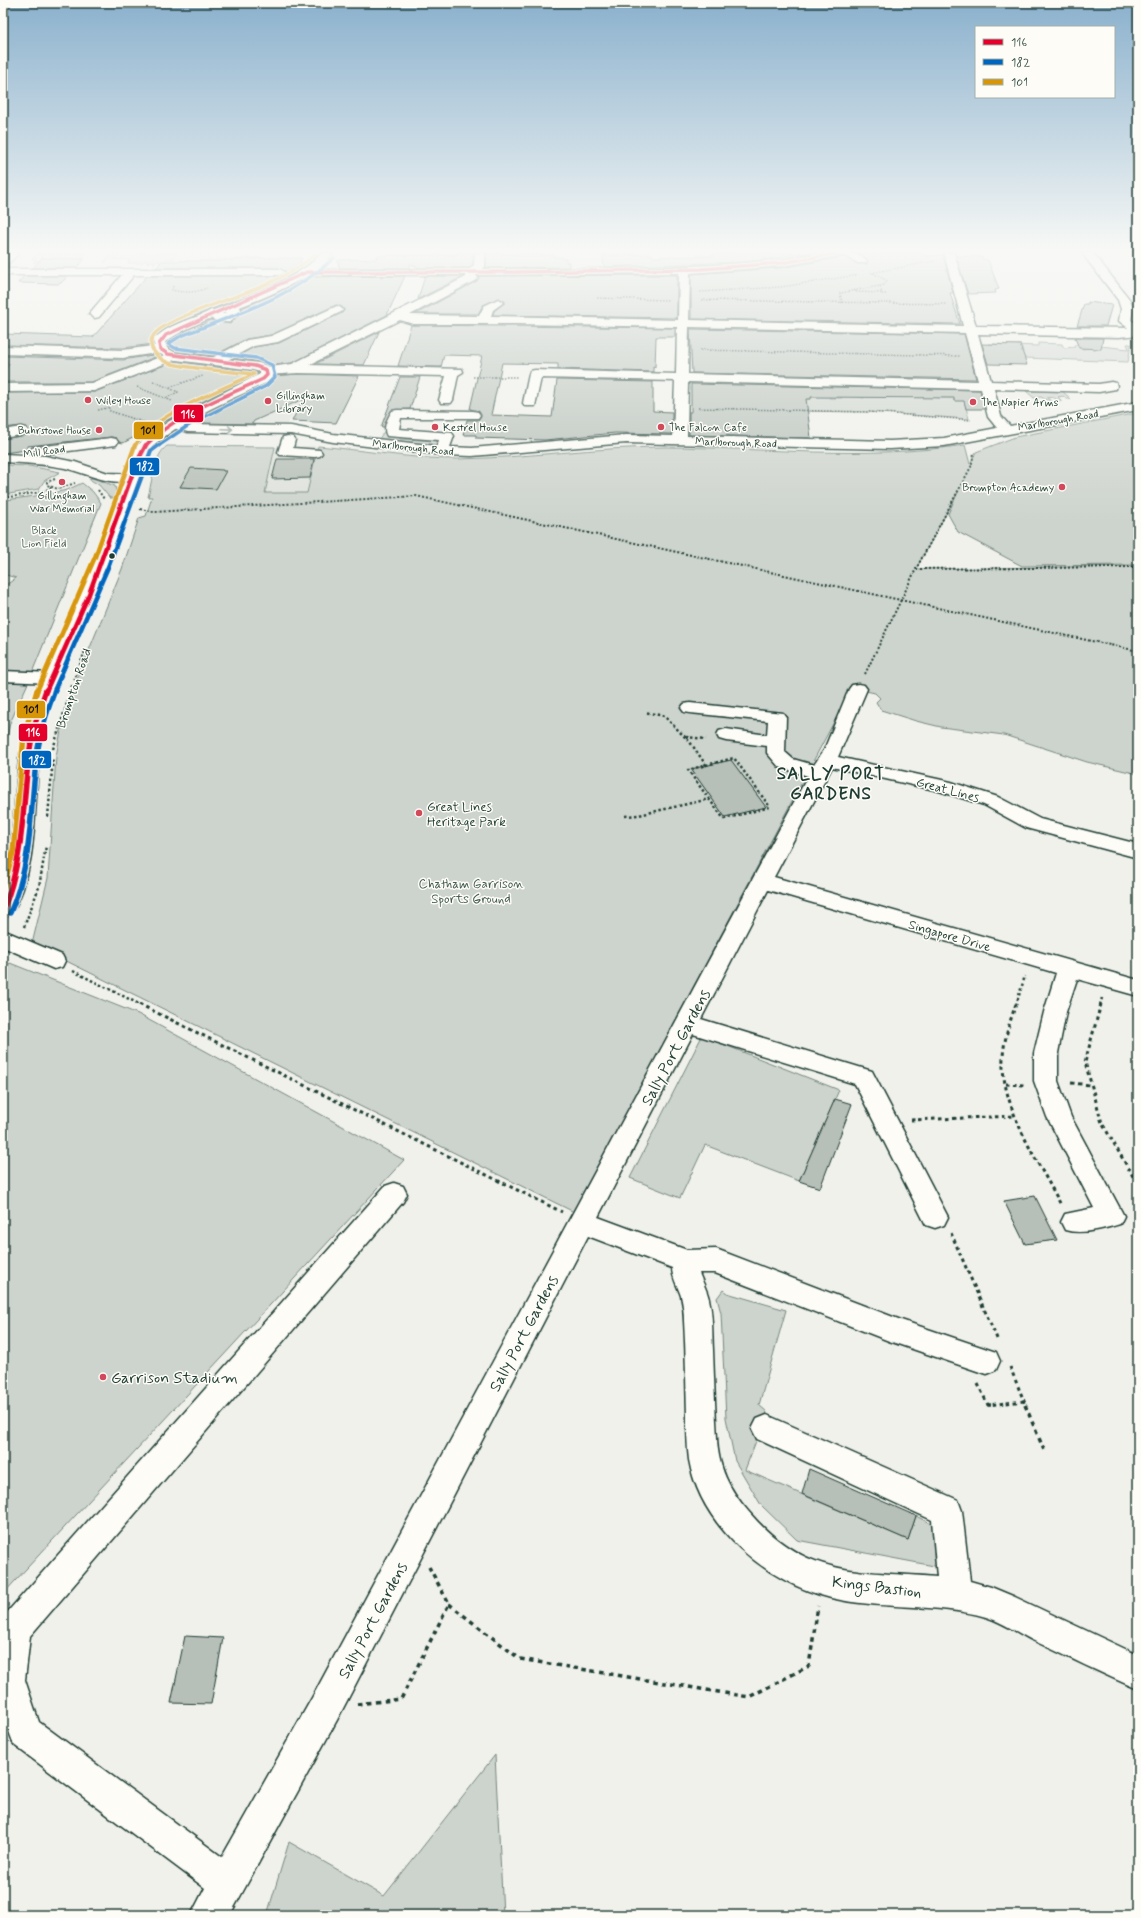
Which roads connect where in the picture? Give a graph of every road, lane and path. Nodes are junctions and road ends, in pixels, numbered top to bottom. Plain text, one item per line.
1 (160, 343) edge
2 (254, 343) edge
3 (346, 343) edge
4 (683, 343) edge
5 (974, 343) edge
6 (160, 349) junction
7 (3, 350) edge
8 (697, 350) dead end
9 (173, 356) junction
10 (965, 356) dead end
11 (216, 361) junction
12 (287, 369) junction
13 (267, 371) junction
14 (454, 372) junction
15 (204, 375) dead end
16 (534, 377) junction
17 (682, 378) junction
18 (150, 380) dead end
19 (986, 385) junction
20 (1111, 386) dead end
21 (137, 387) dead end
22 (170, 387) junction
23 (3, 388) edge
24 (105, 397) dead end
25 (166, 398) junction
26 (446, 400) dead end
27 (172, 401) dead end
28 (530, 403) dead end
29 (1138, 406) edge
30 (107, 408) junction
31 (697, 408) dead end
32 (98, 410) dead end
33 (473, 415) dead end
34 (975, 420) dead end
35 (174, 424) junction
36 (152, 430) junction
37 (1007, 430) junction
38 (22, 432) dead end
39 (191, 433) junction
40 (3, 434) edge
41 (333, 438) junction
42 (288, 440) junction
43 (680, 440) junction
44 (111, 442) dead end
45 (77, 448) junction
46 (442, 451) junction
47 (315, 453) dead end
48 (7, 458) edge
49 (971, 467) dead end
50 (61, 470) junction
51 (132, 478) junction
52 (76, 482) dead end
53 (53, 487) junction
54 (97, 489) dead end
55 (3, 498) edge
56 (105, 500) dead end
57 (138, 508) dead end
58 (1138, 567) edge
59 (916, 569) junction
60 (900, 601) junction
61 (87, 647) dead end
62 (1138, 651) edge
63 (3, 676) edge
64 (52, 678) junction
65 (858, 689) joint
66 (690, 708) dead end
67 (645, 712) dead end
68 (726, 734) dead end
69 (775, 742) junction
70 (826, 761) junction
71 (706, 765) junction
72 (709, 799) junction
73 (625, 816) dead end
74 (48, 824) dead end
75 (46, 839) dead end
76 (1138, 851) edge
77 (762, 881) junction
78 (3, 910) edge
79 (10, 940) edge
80 (54, 961) joint
81 (1069, 968) junction
82 (1138, 988) edge
83 (1102, 996) dead end
84 (687, 1024) junction
85 (1016, 1116) dead end
86 (886, 1120) junction
87 (1138, 1185) edge
88 (394, 1194) dead end
89 (934, 1217) joint
90 (582, 1222) junction
91 (1074, 1222) dead end
92 (686, 1262) junction
93 (998, 1355) junction
94 (767, 1429) dead end
95 (1044, 1450) dead end
96 (414, 1539) junction
97 (822, 1580) junction
98 (955, 1595) junction
99 (449, 1604) junction
100 (1138, 1672) edge
101 (325, 1708) junction
102 (228, 1883) junction
103 (210, 1915) edge

1 - 6 street
2 - 11 street
3 - 12 street
4 - 17 street
5 - 19 street
6 - 7 street
6 - 9 street
8 - 10 path
9 - 11 street
9 - 23 street
11 - 13 street
12 - 13 street
12 - 14 street
13 - 35 street, Brompton Road
14 - 16 path
14 - 26 street
15 - 22 path
16 - 17 street
16 - 28 street
17 - 19 street
17 - 43 street
18 - 22 path
19 - 20 street
19 - 37 street
21 - 25 path
22 - 25 path
24 - 30 path
25 - 27 path
29 - 37 street, Marlborough Road
30 - 32 path
30 - 36 path
31 - 34 path
33 - 46 street
35 - 36 street, Brompton Road
35 - 39 street, Marlborough Road
36 - 39 street, Marlborough Road
36 - 51 street, Brompton Road
37 - 43 street, Marlborough Road
38 - 40 street
39 -> 41 street, Marlborough Road
39 - 42 street, Marlborough Road
41 - 42 street, Marlborough Road
41 - 46 street, Marlborough Road
42 - 47 street
43 - 46 street, Marlborough Road
44 - 45 street, Mill Road
45 - 48 street, Mill Road
45 - 50 street, Mill Road
48 - 50 street, Mill Road
49 - 59 path
50 - 51 street, Mill Road
50 - 53 path
51 - 64 street, Brompton Road
52 - 53 path
53 - 55 path
54 - 56 path
57 - 60 path
58 - 59 path
59 - 60 path
60 - 62 path
60 - 65 path
61 - 74 path, Brompton Road
63 - 64 street
64 - 78 street, Brompton Road
65 - 70 street, Sally Port Gardens
66 - 69 street
67 - 71 path
68 - 69 street
69 - 70 street, Great Lines
70 - 76 street, Great Lines
70 - 77 street, Sally Port Gardens
71 - 72 path
71 - 72 path
72 - 73 path
75 - 79 path
77 - 81 street, Singapore Drive
77 - 84 street, Sally Port Gardens
79 - 80 street
80 - 90 path
81 - 82 street, Singapore Drive
81 - 91 street
83 - 87 path
84 - 86 street
84 - 90 street, Sally Port Gardens
85 - 86 path
86 - 89 street
88 - 102 street
89 - 93 path
90 - 92 street
90 - 96 street, Sally Port Gardens
92 - 93 street
92 - 97 street, Kings Bastion
93 - 95 path
94 - 98 street
96 - 99 path
96 - 101 street, Sally Port Gardens
97 - 98 street, Kings Bastion
97 - 99 path
98 - 100 street, Kings Bastion
99 - 101 path
101 - 102 street, Sally Port Gardens
102 - 103 street, Sally Port Gardens

